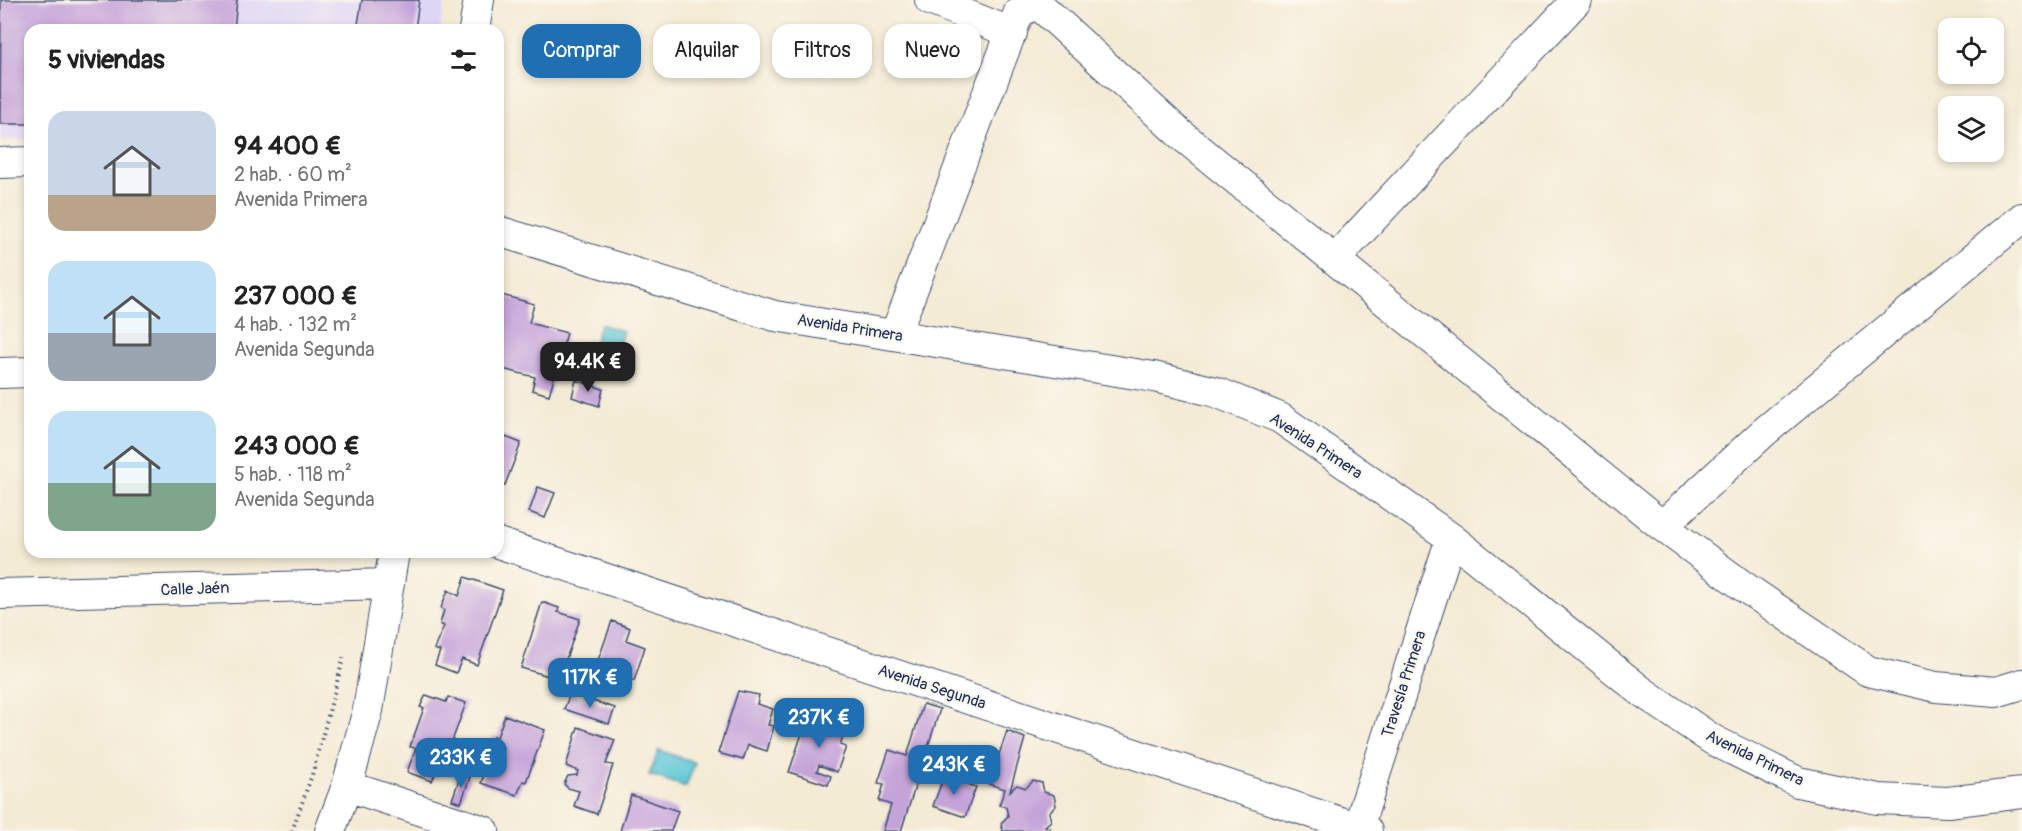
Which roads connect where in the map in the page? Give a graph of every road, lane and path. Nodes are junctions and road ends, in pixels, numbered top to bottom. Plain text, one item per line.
1 (479, 0) edge
2 (930, 0) edge
3 (1576, 0) edge
4 (475, 24) edge
5 (1012, 33) junction
6 (24, 162) edge
7 (0, 163) edge
8 (2022, 218) edge
9 (504, 233) edge
10 (1335, 259) junction
11 (895, 335) junction
12 (24, 372) edge
13 (0, 373) edge
14 (1662, 526) junction
15 (1451, 538) junction
16 (504, 545) edge
17 (393, 558) edge
18 (389, 584) junction
19 (0, 594) edge
20 (345, 652) dead end
21 (2022, 684) edge
22 (347, 786) junction
23 (2022, 793) edge
24 (1361, 830) edge
25 (292, 831) edge
26 (330, 831) edge
27 (484, 831) edge

1 - 4 street
2 - 5 street
3 - 10 street
5 - 10 street
5 - 11 street
6 - 7 street
8 - 14 street
9 - 11 street, Avenida Primera
10 - 14 street
11 - 15 street, Avenida Primera
12 - 13 street
14 - 21 street
15 - 23 street, Avenida Primera
15 - 24 street, Travesía Primera
16 - 24 street, Avenida Segunda
17 - 18 street
18 - 19 street, Calle Jaén
18 - 22 street
20 - 25 path
22 - 26 street
22 - 27 street

